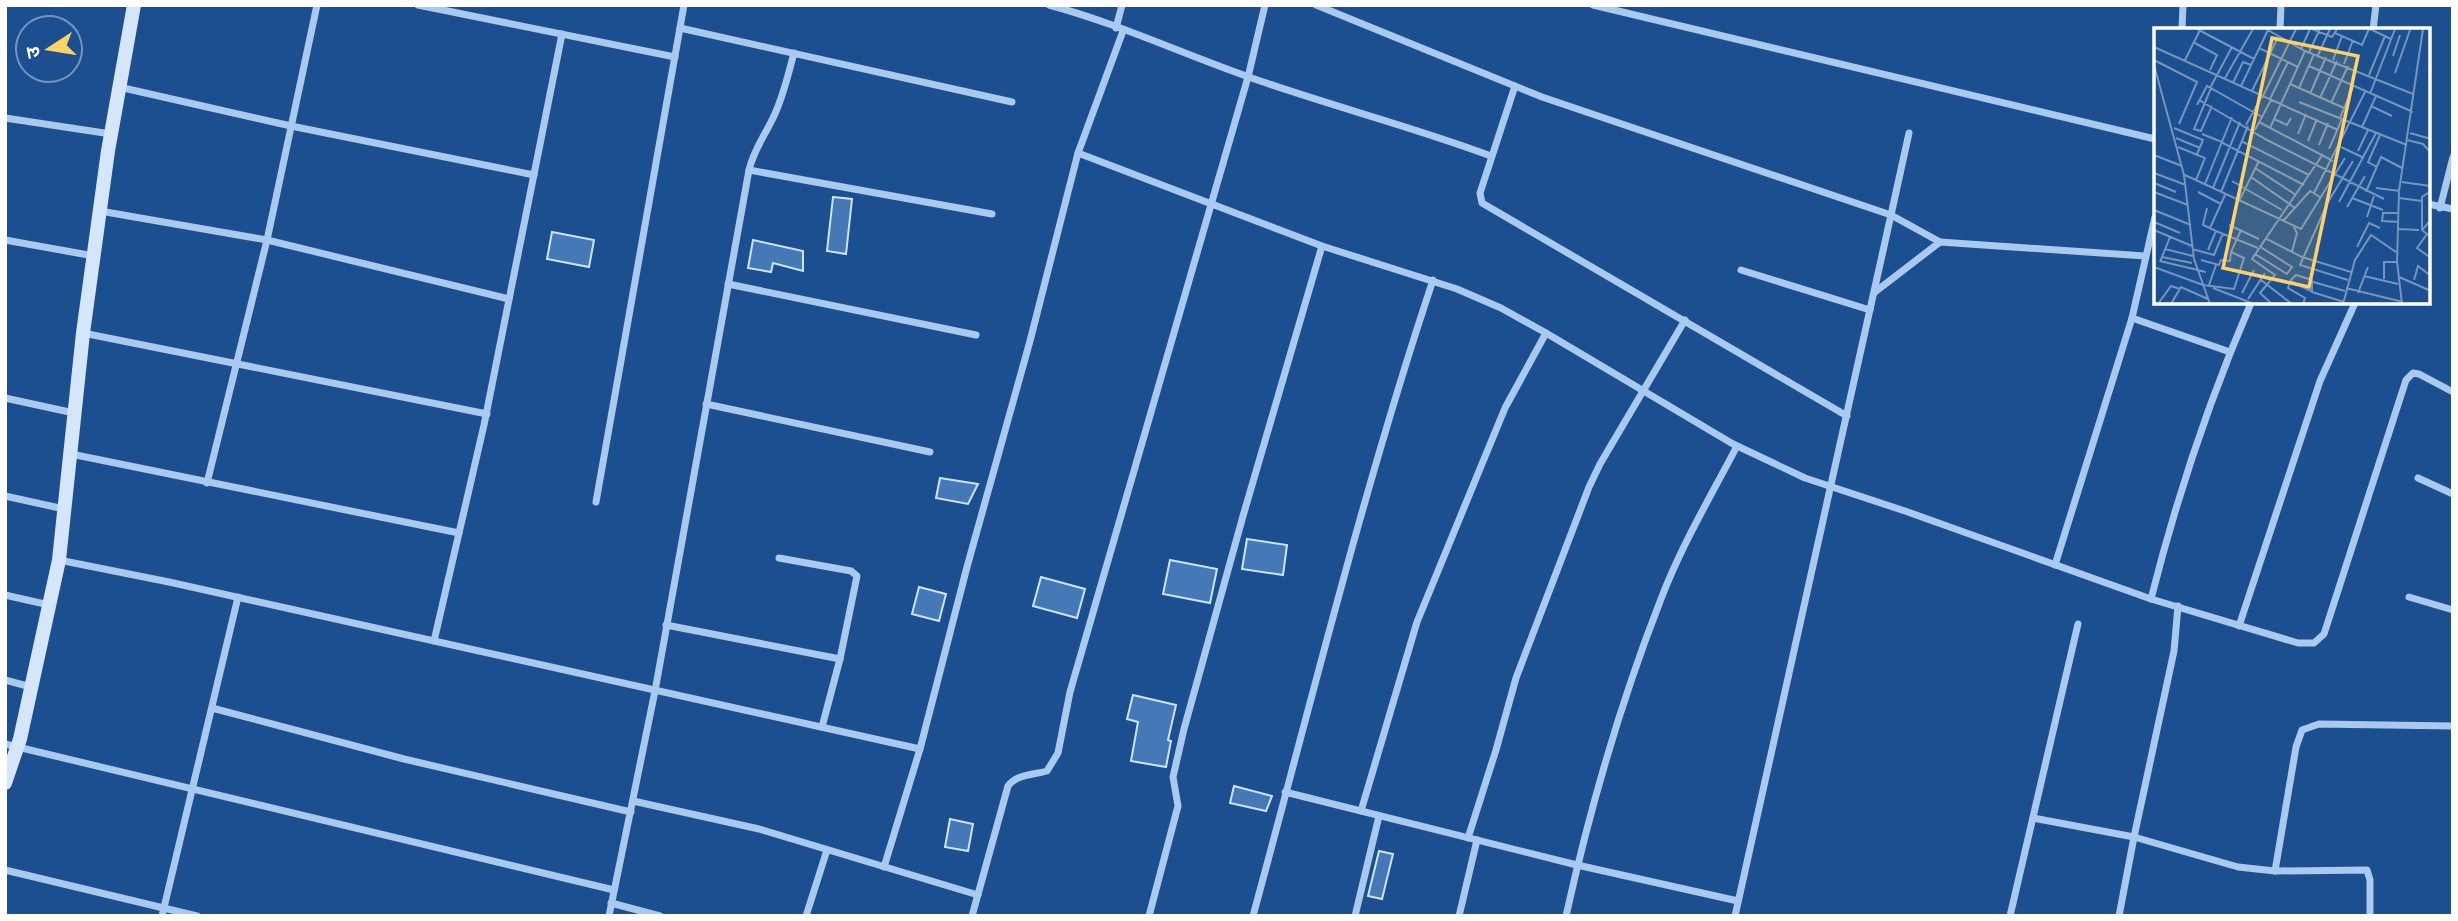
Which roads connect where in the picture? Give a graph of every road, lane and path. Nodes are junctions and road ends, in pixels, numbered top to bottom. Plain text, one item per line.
1 (134, 5) edge
2 (317, 5) edge
3 (418, 5) edge
4 (684, 5) edge
5 (1049, 5) edge
6 (1122, 5) edge
7 (1265, 5) edge
8 (1316, 5) edge
9 (1594, 5) edge
10 (2183, 5) edge
11 (2281, 5) edge
12 (2376, 5) edge
13 (680, 28) junction
14 (2182, 28) edge
15 (2280, 28) edge
16 (2372, 28) edge
17 (1119, 30) junction
18 (562, 34) junction
19 (794, 53) junction
20 (675, 57) junction
21 (1248, 77) junction
22 (1515, 86) junction
23 (120, 87) junction
24 (1012, 102) dead end
25 (5, 118) edge
26 (291, 126) junction
27 (1909, 133) dead end
28 (111, 134) junction
29 (2154, 139) edge
30 (1078, 153) junction
31 (1491, 156) junction
32 (2453, 157) edge
33 (749, 170) junction
34 (534, 176) junction
35 (1210, 205) junction
36 (2430, 205) edge
37 (2440, 208) junction
38 (2453, 209) edge
39 (100, 211) junction
40 (992, 214) dead end
41 (1891, 215) junction
42 (2154, 221) edge
43 (5, 240) edge
44 (267, 240) junction
45 (1940, 242) junction
46 (1322, 246) junction
47 (94, 256) junction
48 (2145, 256) junction
49 (1741, 270) dead end
50 (1433, 280) junction
51 (728, 284) junction
52 (1874, 293) junction
53 (509, 299) junction
54 (2251, 304) edge
55 (2355, 304) edge
56 (1870, 310) junction
57 (2132, 318) junction
58 (1685, 320) junction
59 (83, 333) junction
60 (1546, 333) junction
61 (976, 335) dead end
62 (2230, 352) junction
63 (236, 365) junction
64 (1643, 392) junction
65 (2453, 392) edge
66 (5, 398) edge
67 (706, 404) junction
68 (74, 413) junction
69 (486, 414) junction
70 (1847, 416) junction
71 (1737, 446) junction
72 (930, 452) dead end
73 (70, 454) junction
74 (2418, 478) dead end
75 (207, 482) junction
76 (1830, 487) junction
77 (2453, 494) edge
78 (5, 496) edge
79 (596, 502) dead end
80 (64, 509) junction
81 (459, 533) junction
82 (779, 558) dead end
83 (59, 560) junction
84 (2055, 565) junction
85 (5, 595) edge
86 (239, 597) junction
87 (2409, 597) dead end
88 (2151, 599) junction
89 (50, 605) junction
90 (2178, 606) junction
91 (2453, 610) edge
92 (2078, 624) dead end
93 (666, 625) junction
94 (2239, 626) junction
95 (434, 641) junction
96 (840, 659) junction
97 (5, 680) edge
98 (32, 687) junction
99 (655, 691) junction
100 (212, 708) junction
101 (2453, 726) edge
102 (822, 727) junction
103 (11, 746) edge
104 (920, 748) junction
105 (5, 783) edge
106 (193, 788) junction
107 (1285, 793) junction
108 (633, 801) junction
109 (1361, 811) junction
110 (631, 812) junction
111 (1379, 816) junction
112 (2032, 818) junction
113 (2134, 837) junction
114 (1472, 839) junction
115 (827, 850) junction
116 (1577, 865) junction
117 (884, 867) junction
118 (5, 870) edge
119 (2274, 871) junction
120 (614, 890) junction
121 (978, 895) junction
122 (1738, 901) junction
123 (611, 903) junction
124 (163, 912) edge
125 (197, 916) edge
126 (609, 916) edge
127 (660, 916) edge
128 (806, 916) edge
129 (972, 916) edge
130 (1149, 916) edge
131 (1254, 916) edge
132 (1355, 916) edge
133 (1459, 916) edge
134 (1566, 916) edge
135 (1735, 916) edge
136 (2010, 916) edge
137 (2119, 916) edge
138 (2370, 916) edge

1 - 23 street
2 - 26 street
3 - 18 street
4 - 13 street
5 - 17 street
6 - 17 street
7 - 21 street
8 - 22 street
9 - 29 street
10 - 14 street
11 - 15 street
12 - 16 street
13 - 19 street
13 - 20 street
17 - 21 street
17 - 30 street
18 - 20 street
18 - 34 street
19 - 24 street
19 - 33 street
20 - 79 street
21 - 31 street
21 - 35 street
22 - 31 street
22 - 41 street
23 - 26 street
23 - 28 street
25 - 28 street
26 - 34 street
26 - 44 street
27 - 41 street
28 - 39 street
30 - 35 street
30 - 104 street
31 - 58 street
32 - 37 street
33 - 40 street
33 - 51 street
34 - 53 street
35 - 46 street
35 - 121 street
36 - 37 street
37 - 38 street
39 - 44 street
39 - 47 street
41 - 45 street
41 - 52 street
42 - 48 street
43 - 47 street
44 - 53 street
44 - 63 street
45 - 48 street
45 - 52 street
46 - 50 street
46 - 130 street
47 - 59 street
48 - 57 street
49 - 56 street
50 - 60 street
50 - 107 street
51 - 61 street
51 - 67 street
52 - 56 street
53 - 69 street
54 - 62 street
55 - 94 street
56 - 70 street
57 - 62 street
57 - 84 street
58 - 64 street
58 - 70 street
59 - 63 street
59 - 68 street
60 - 64 street
60 - 109 street
62 - 88 street
63 - 69 street
63 - 75 street
64 - 71 street
64 - 114 street
65 - 94 street
66 - 68 street
67 - 72 street
67 - 93 street
68 - 73 street
69 - 81 street
70 - 76 street
71 - 76 street
71 - 116 street
73 - 75 street
73 - 80 street
74 - 77 street
75 - 81 street
76 - 84 street
76 - 122 street
78 - 80 street
80 - 83 street
81 - 95 street
82 - 96 street
83 - 86 street
83 - 89 street
84 - 88 street
85 - 89 street
86 - 95 street
86 - 100 street
87 - 91 street
88 - 90 street
89 - 98 street
90 - 94 street
90 - 113 street
92 - 112 street
93 - 96 street
93 - 99 street
95 - 99 street
96 - 102 street
97 - 98 street
98 - 103 street
99 - 102 street
99 - 108 street
100 - 106 street
100 - 110 street
101 - 119 street
102 - 104 street
103 - 105 street
103 - 106 street
104 - 117 street
106 - 120 street
106 - 124 street
107 - 109 street
107 - 131 street
108 - 110 street
108 - 115 street
109 - 111 street
110 - 120 street
111 - 114 street
111 - 132 street
112 - 113 street
112 - 136 street
113 - 119 street
113 - 137 street
114 - 116 street
114 - 133 street
115 - 117 street
115 - 128 street
116 - 122 street
116 - 134 street
117 - 121 street
118 - 124 street
119 - 138 street
120 - 123 street
121 - 129 street
122 - 135 street
123 - 126 street
123 - 127 street
124 - 125 street

